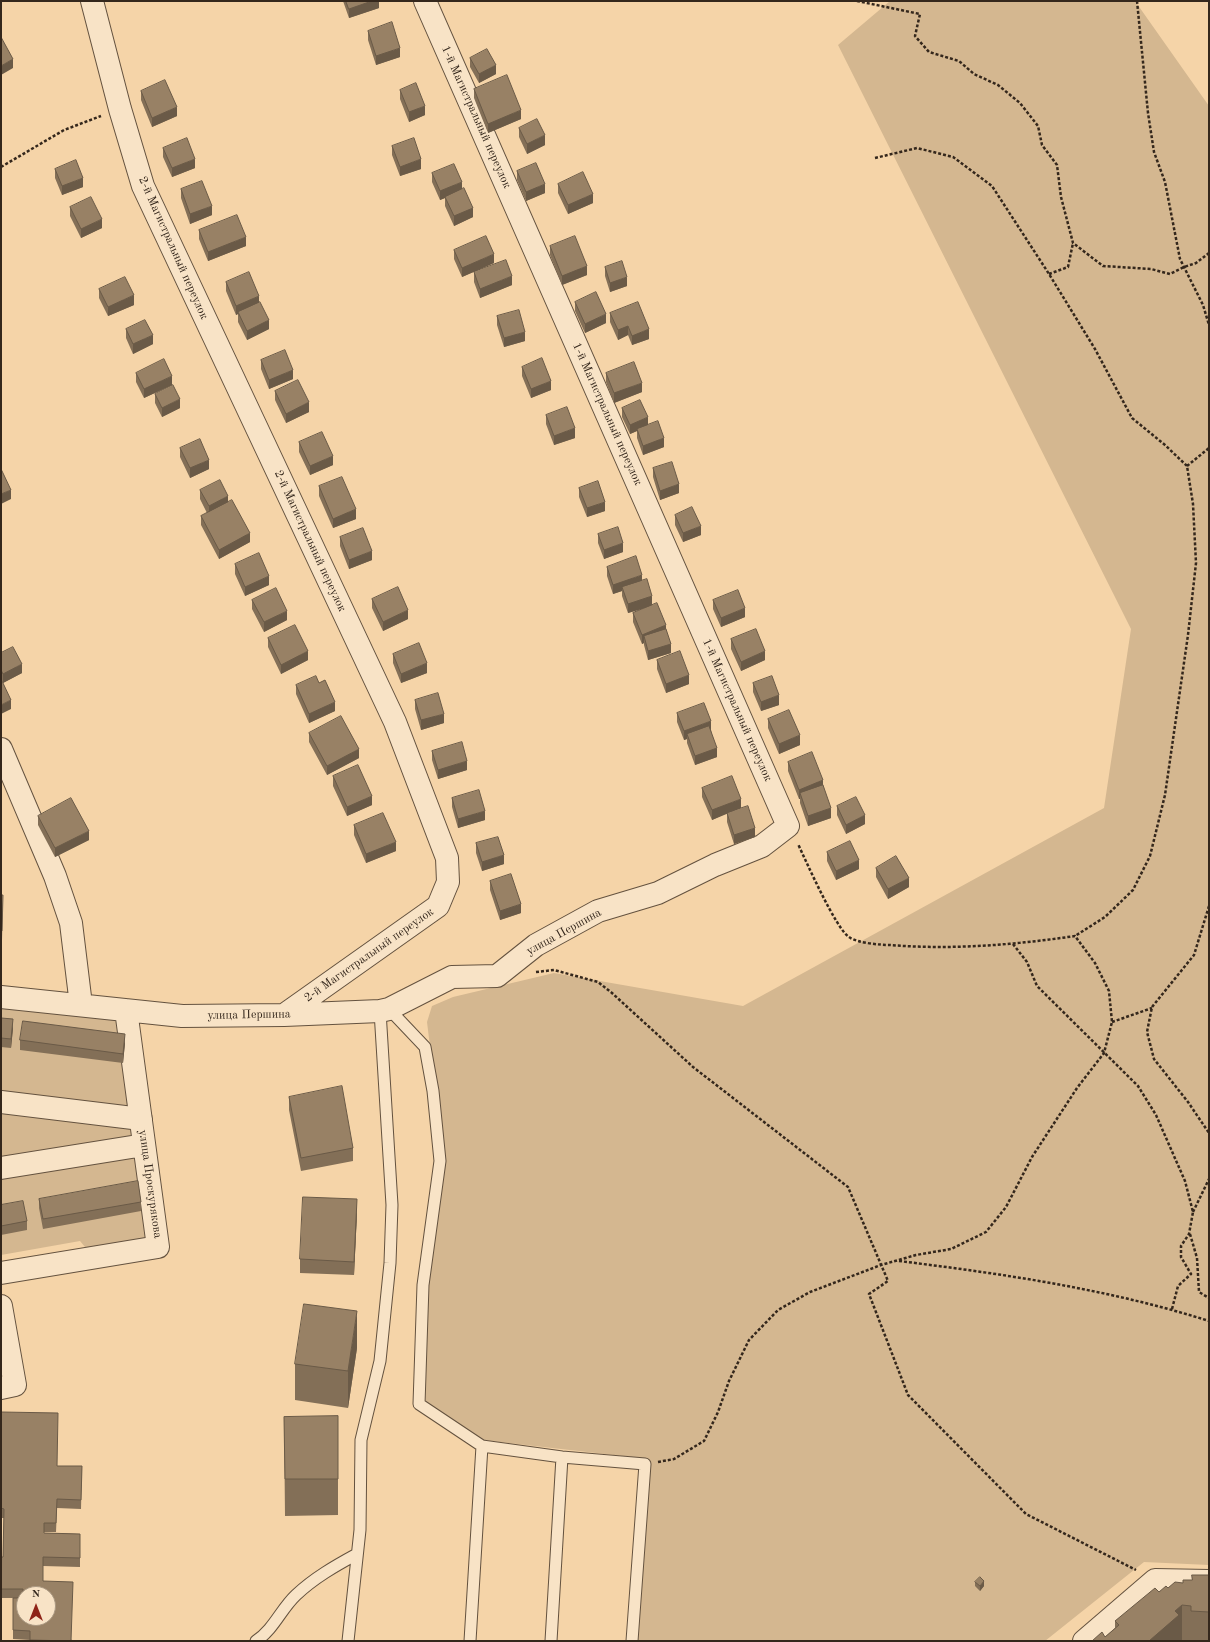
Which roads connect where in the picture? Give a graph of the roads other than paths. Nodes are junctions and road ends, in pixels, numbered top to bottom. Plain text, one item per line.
1 (92, 1) edge
2 (425, 1) edge
3 (1, 749) edge
4 (788, 826) joint
5 (1, 997) edge
6 (81, 1005) junction
7 (126, 1010) junction
8 (384, 1010) junction
9 (284, 1015) junction
10 (1, 1102) edge
11 (141, 1119) junction
12 (144, 1145) junction
13 (1, 1168) edge
14 (1, 1273) edge
15 (1, 1306) edge
16 (1, 1388) edge
17 (482, 1446) junction
18 (562, 1457) junction
19 (357, 1554) junction
20 (1209, 1581) edge
21 (262, 1639) edge
22 (348, 1641) edge
23 (470, 1641) edge
24 (551, 1641) edge
25 (632, 1641) edge
26 (1084, 1641) edge

1 - 9 street, 2-й Магистральный переулок
2 - 4 street, 1-й Магистральный переулок
3 - 6 street
4 - 8 street, улица Першина
5 - 6 street, улица Першина
6 - 7 street, улица Першина
7 - 9 street, улица Першина
7 - 11 street, улица Проскурякова
8 - 9 street, улица Першина
8 - 17 lane
8 - 19 lane
10 - 11 street
11 - 12 street, улица Проскурякова
12 - 13 street
12 - 14 street, улица Проскурякова
15 - 16 street
17 - 18 lane
17 - 23 lane
18 - 24 lane
18 - 25 lane
19 - 21 lane
19 - 22 lane
20 - 26 street

